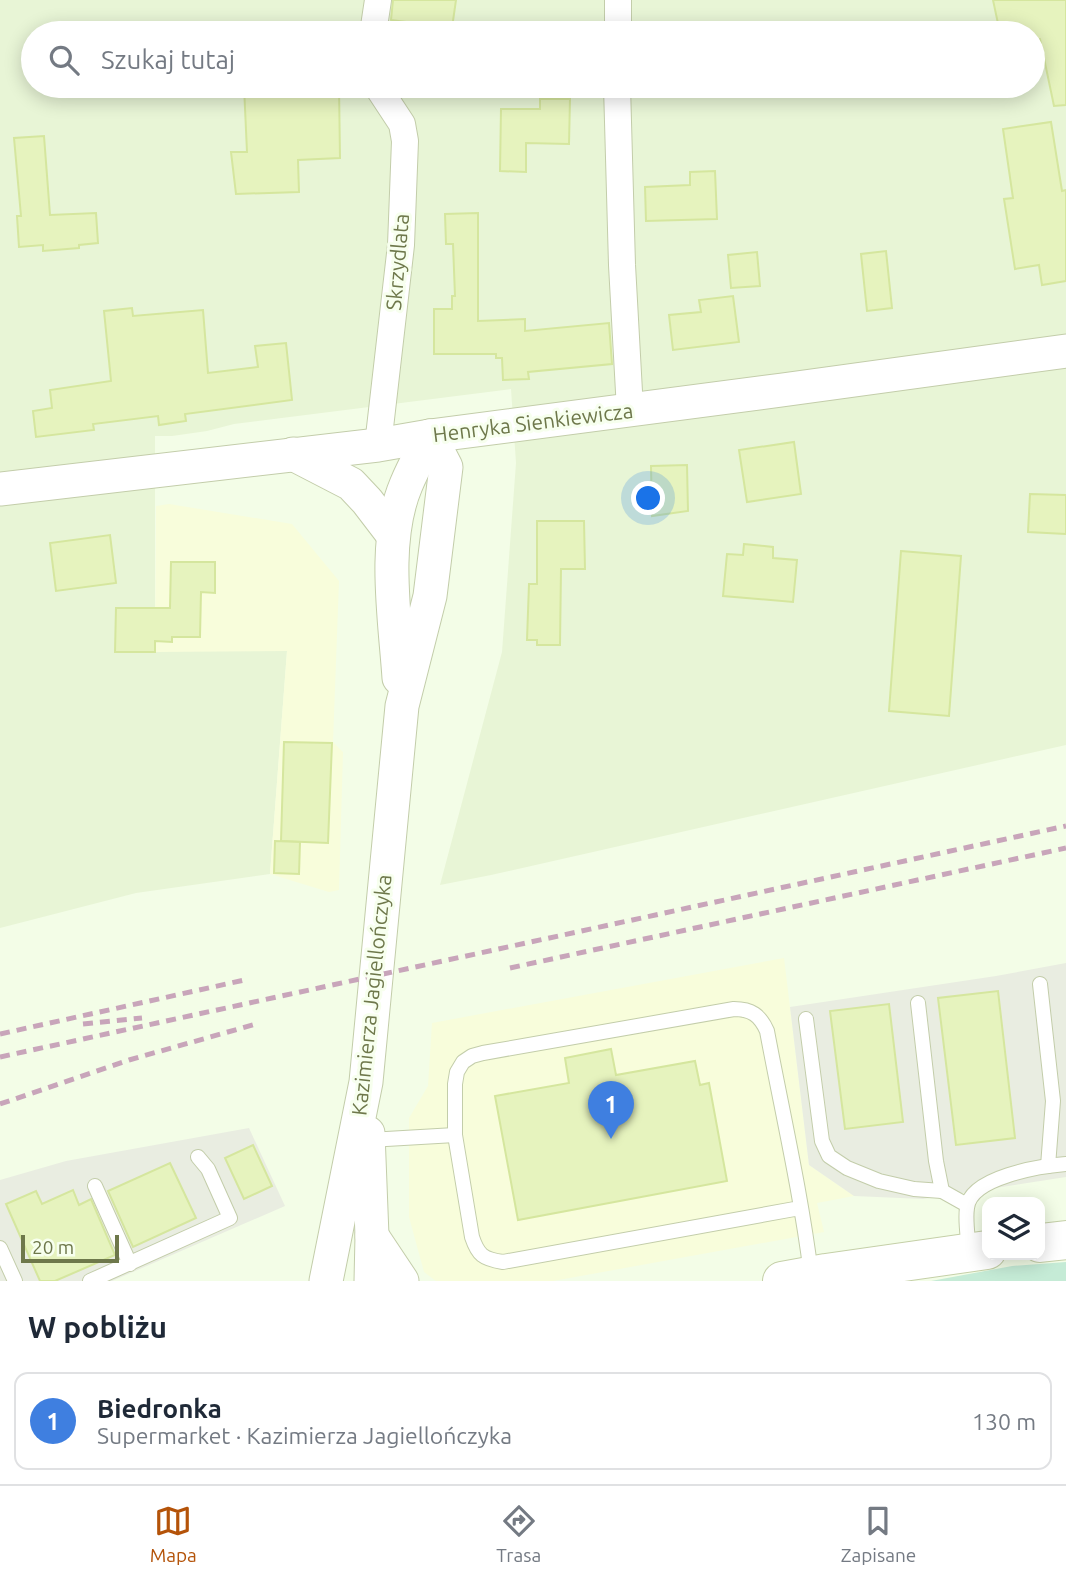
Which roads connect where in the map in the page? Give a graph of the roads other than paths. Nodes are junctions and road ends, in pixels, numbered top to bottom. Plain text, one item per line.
1 (378, 0) edge
2 (618, 0) edge
3 (375, 21) edge
4 (618, 21) edge
5 (385, 98) edge
6 (617, 98) edge
7 (1066, 351) edge
8 (630, 410) junction
9 (430, 436) junction
10 (378, 445) junction
11 (293, 454) junction
12 (0, 489) edge
13 (393, 535) junction
14 (402, 706) junction
15 (1040, 984) dead end
16 (919, 1003) dead end
17 (806, 1019) dead end
18 (366, 1082) junction
19 (455, 1135) junction
20 (369, 1140) junction
21 (198, 1157) dead end
22 (1066, 1164) edge
23 (1048, 1166) junction
24 (94, 1186) dead end
25 (942, 1191) junction
26 (967, 1205) junction
27 (800, 1208) junction
28 (372, 1236) junction
29 (1066, 1240) edge
30 (1045, 1242) edge
31 (0, 1248) edge
32 (978, 1252) edge
33 (130, 1264) junction
34 (797, 1278) edge
35 (15, 1281) edge
36 (90, 1281) edge
37 (326, 1281) edge
38 (371, 1281) edge
39 (402, 1281) edge

1 - 3 street
2 - 4 street
5 - 10 street, Skrzydlata
6 - 8 street
7 - 8 street, Henryka Sienkiewicza
8 - 9 street, Henryka Sienkiewicza
9 - 10 street, Henryka Sienkiewicza
9 - 13 street, Kazimierza Jagiellończyka
9 - 14 street, Kazimierza Jagiellończyka
10 - 11 street, Henryka Sienkiewicza
11 - 12 street, Henryka Sienkiewicza
11 - 13 street
13 - 14 street, Kazimierza Jagiellończyka
14 - 18 street, Kazimierza Jagiellończyka
15 - 23 lane
16 - 25 lane
17 - 25 lane
18 - 20 street
18 - 37 street, Kazimierza Jagiellończyka
19 - 20 lane
19 - 27 lane
19 - 27 lane
20 - 28 street
21 - 33 lane
22 - 23 lane
23 - 26 lane
24 - 33 lane
25 - 26 lane
26 - 32 lane
27 - 34 lane
28 - 38 street
28 - 39 street
29 - 30 main road
31 - 35 lane
32 - 34 main road
33 - 36 lane

